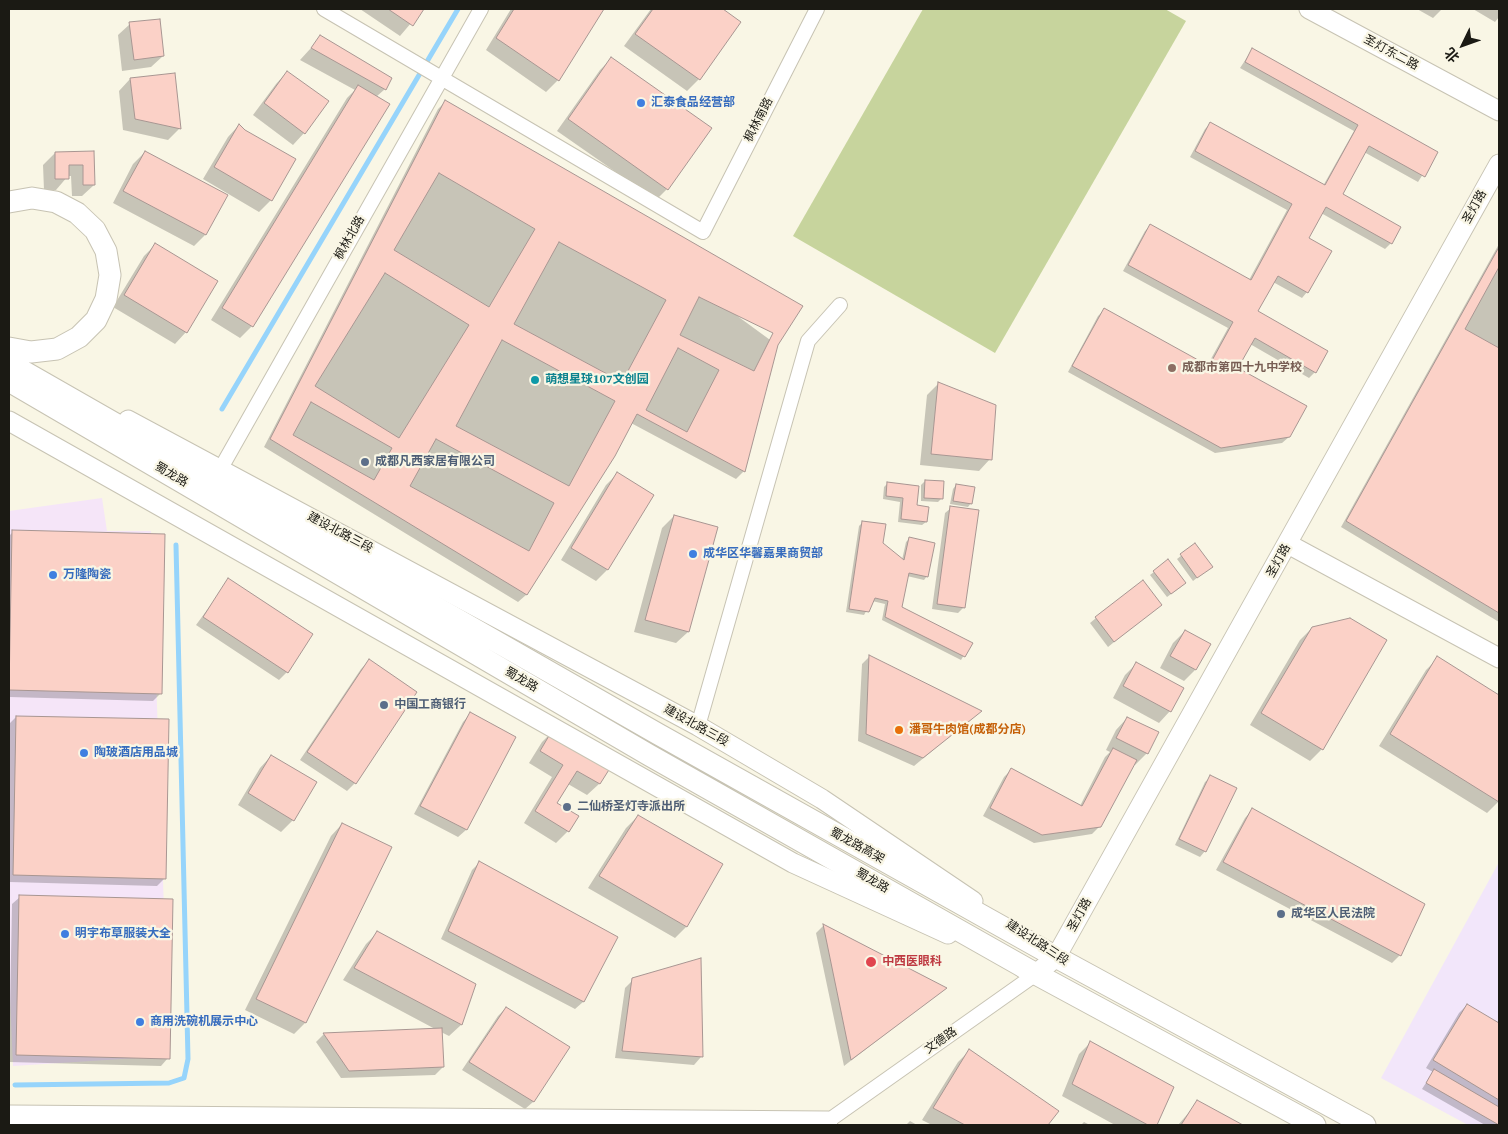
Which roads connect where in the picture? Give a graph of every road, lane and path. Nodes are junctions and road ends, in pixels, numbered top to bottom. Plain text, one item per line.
1 (324, 9) edge
2 (481, 9) edge
3 (817, 9) edge
4 (1310, 9) edge
5 (435, 75) junction
6 (1499, 111) edge
7 (1499, 164) edge
8 (9, 202) edge
9 (840, 305) dead end
10 (9, 348) edge
11 (9, 358) edge
12 (9, 363) edge
13 (9, 381) edge
14 (9, 421) edge
15 (221, 468) junction
16 (1288, 544) junction
17 (1499, 658) edge
18 (698, 726) junction
19 (658, 734) joint
20 (1056, 957) junction
21 (1036, 974) junction
22 (9, 1115) edge
23 (828, 1123) edge
24 (1315, 1125) edge
25 (1365, 1125) edge

1 - 5 street
2 - 5 street, 枫林北路
3 - 5 street, 枫林南路
4 - 6 main road, 圣灯东二路
5 - 15 street, 枫林北路
7 - 16 main road, 圣灯路
8 - 10 main road
9 - 18 street
11 - 15 main road, 建设北路三段
12 - 19 main road, 蜀龙路
13 - 21 main road, 蜀龙路
14 - 21 main road, 建设北路三段
15 - 18 main road, 建设北路三段
16 - 17 main road
16 - 20 main road, 圣灯路
18 - 20 main road, 建设北路三段
19 - 20 main road, 蜀龙路高架
20 - 21 main road, 文德路
20 - 25 main road, 建设北路三段
21 - 23 street, 文德路
21 - 24 main road, 建设北路三段
22 - 23 main road

